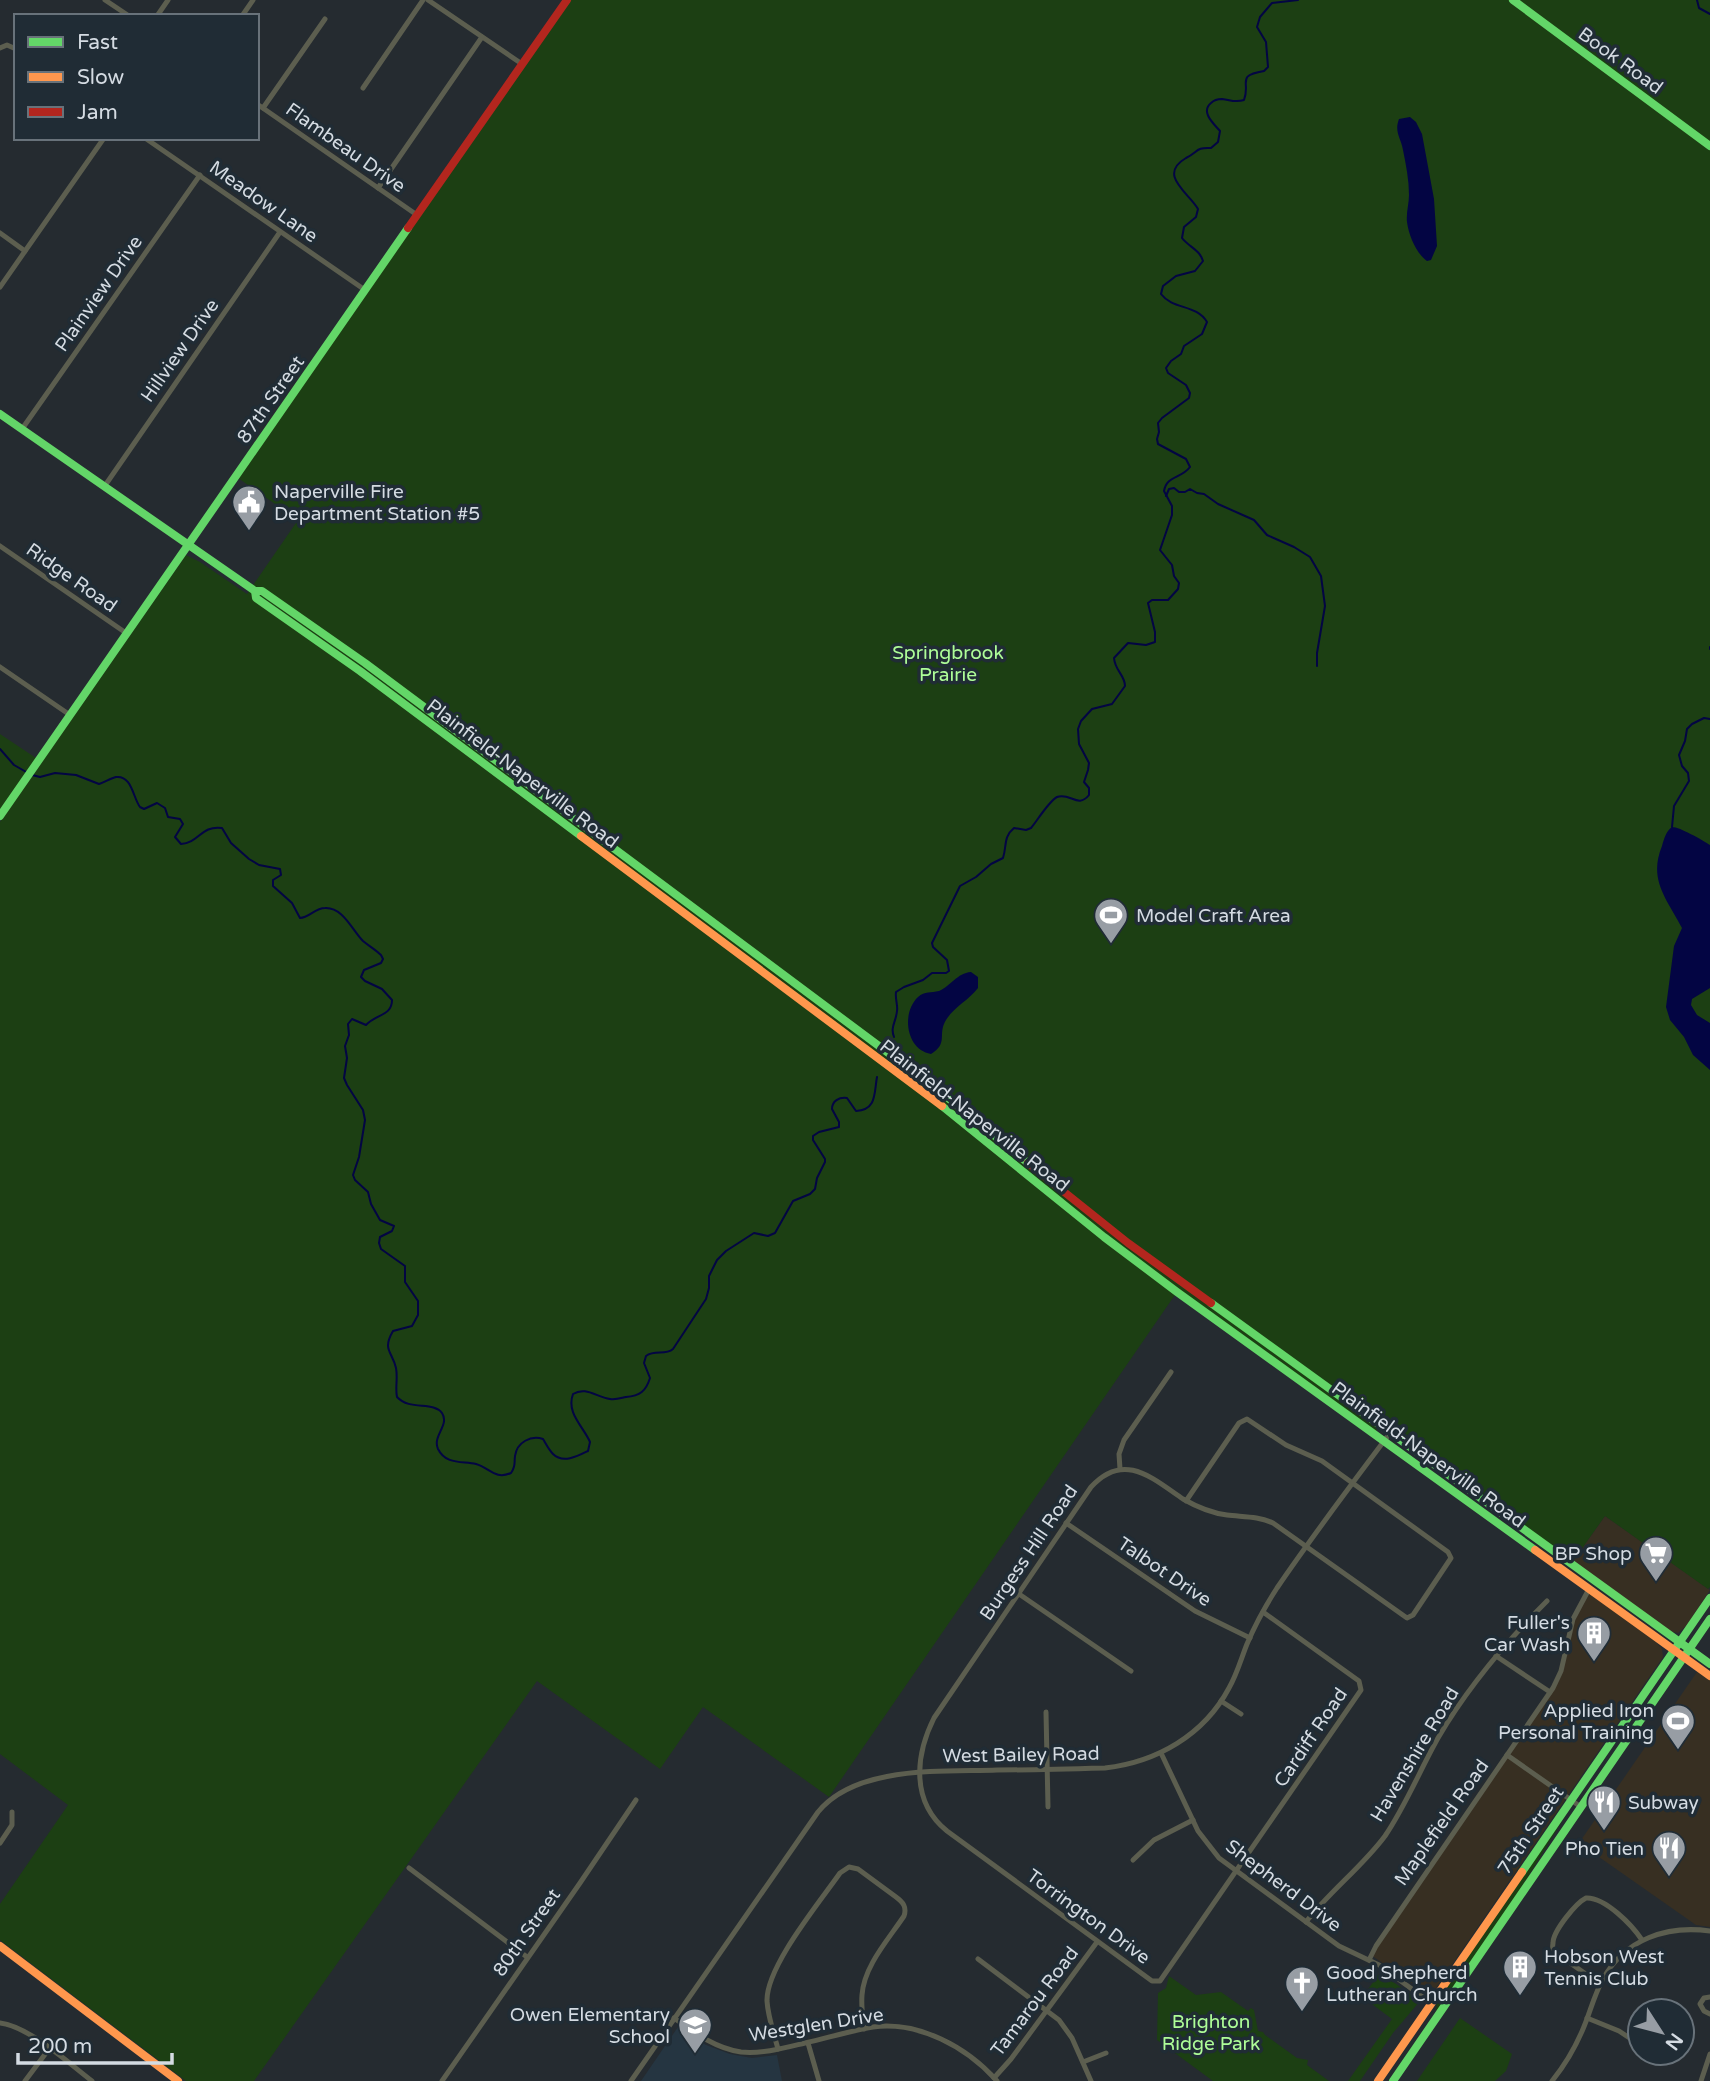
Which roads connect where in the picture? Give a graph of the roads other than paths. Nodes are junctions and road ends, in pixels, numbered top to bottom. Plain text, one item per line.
1 (106, 0) edge
2 (426, 0) edge
3 (567, 0) edge
4 (1513, 0) edge
5 (125, 14) edge
6 (325, 19) dead end
7 (482, 37) junction
8 (522, 64) junction
9 (363, 88) dead end
10 (260, 106) edge
11 (103, 140) edge
12 (148, 140) edge
13 (1710, 146) edge
14 (200, 175) junction
15 (378, 188) junction
16 (417, 215) junction
17 (280, 232) junction
18 (0, 233) edge
19 (25, 251) junction
20 (0, 288) edge
21 (365, 289) junction
22 (0, 414) edge
23 (22, 429) junction
24 (104, 486) junction
25 (187, 544) junction
26 (0, 546) edge
27 (255, 591) junction
28 (126, 633) junction
29 (0, 667) edge
30 (70, 715) junction
31 (0, 816) edge
32 (1171, 1372) dead end
33 (1390, 1433) junction
34 (1384, 1441) junction
35 (1120, 1469) junction
36 (1353, 1483) junction
37 (1186, 1501) junction
38 (1066, 1523) junction
39 (1307, 1547) junction
40 (1589, 1589) junction
41 (1019, 1594) junction
42 (1710, 1598) edge
43 (1547, 1601) dead end
44 (1263, 1612) junction
45 (1710, 1619) edge
46 (1250, 1638) junction
47 (1678, 1642) junction
48 (1689, 1650) junction
49 (1673, 1651) junction
50 (1496, 1656) junction
51 (1683, 1658) junction
52 (1710, 1664) edge
53 (1131, 1671) dead end
54 (1710, 1676) edge
55 (1550, 1692) junction
56 (1222, 1701) junction
57 (1046, 1712) dead end
58 (1241, 1714) dead end
59 (1161, 1753) junction
60 (1507, 1755) junction
61 (1047, 1769) junction
62 (919, 1773) junction
63 (1570, 1799) junction
64 (636, 1800) dead end
65 (1048, 1807) dead end
66 (1581, 1807) junction
67 (12, 1812) dead end
68 (1193, 1820) junction
69 (0, 1843) edge
70 (1133, 1860) dead end
71 (409, 1868) dead end
72 (1236, 1871) junction
73 (1306, 1922) junction
74 (1710, 1931) edge
75 (1642, 1940) junction
76 (1097, 1942) junction
77 (0, 1946) edge
78 (527, 1957) junction
79 (978, 1959) dead end
80 (1369, 1960) junction
81 (1600, 1984) junction
82 (1710, 1997) edge
83 (1431, 2003) junction
84 (1047, 2010) junction
85 (1710, 2014) edge
86 (674, 2018) junction
87 (1587, 2018) junction
88 (0, 2023) edge
89 (1433, 2024) junction
90 (863, 2029) junction
91 (1626, 2036) edge
92 (808, 2043) junction
93 (49, 2049) junction
94 (778, 2049) junction
95 (1106, 2053) dead end
96 (1710, 2054) edge
97 (1083, 2062) junction
98 (166, 2076) edge
99 (996, 2079) edge
100 (1554, 2080) edge
101 (25, 2081) edge
102 (92, 2081) edge
103 (178, 2081) edge
104 (442, 2081) edge
105 (631, 2081) edge
106 (819, 2081) edge
107 (1091, 2081) edge
108 (1378, 2081) edge
109 (1393, 2081) edge
110 (1701, 2081) edge

1 - 5 street
2 - 7 street
2 - 9 street
3 - 8 main road, 87th Street
4 - 13 main road, Book Road
6 - 10 street
7 - 8 street
7 - 15 street
8 - 16 main road, 87th Street
10 - 15 street, Flambeau Drive
11 - 19 street
12 - 14 street, Meadow Lane
14 - 17 street, Meadow Lane
14 - 23 street, Plainview Drive
15 - 16 street, Flambeau Drive
16 - 21 main road, 87th Street
17 - 21 street, Meadow Lane
17 - 24 street, Hillview Drive
18 - 19 street
19 - 20 street
21 - 25 main road, 87th Street
22 - 23 main road, Plainfield-Naperville Road
23 - 24 main road, Plainfield-Naperville Road
24 - 25 main road, Plainfield-Naperville Road
25 - 27 main road, Plainfield-Naperville Road
25 - 28 main road, 87th Street
26 - 28 street, Ridge Road
27 - 33 main road, Plainfield-Naperville Road
27 - 34 main road, Plainfield-Naperville Road
28 - 30 main road, 87th Street
29 - 30 street
30 - 31 main road, 87th Street
32 - 35 street
33 - 34 street, West Bailey Road
33 - 47 main road, Plainfield-Naperville Road
34 - 36 street, West Bailey Road
34 - 40 main road, Plainfield-Naperville Road
35 - 37 street
35 - 38 street, Burgess Hill Road
36 - 37 street
36 - 39 street, West Bailey Road
36 - 39 street
37 - 39 street
38 - 41 street, Burgess Hill Road
38 - 46 street, Talbot Drive
39 - 44 street, West Bailey Road
40 - 49 main road, Plainfield-Naperville Road
40 - 55 street, Maplefield Road
41 - 53 street
41 - 62 street, Burgess Hill Road
42 - 47 main road, 75th Street
43 - 50 street, Havenshire Road
44 - 46 street, West Bailey Road
44 - 72 street, Cardiff Road
45 - 48 main road, 75th Street
46 - 56 street, West Bailey Road
47 - 48 main road, Plainfield-Naperville Road
47 - 49 main road, 75th Street
48 - 51 main road, 75th Street
48 - 52 main road, Plainfield-Naperville Road
49 - 51 main road, Plainfield-Naperville Road
49 - 63 main road, 75th Street
50 - 55 street
50 - 73 street, Havenshire Road
51 - 54 main road, Plainfield-Naperville Road
51 - 66 main road, 75th Street
55 - 60 street, Maplefield Road
56 - 58 street
56 - 59 street, West Bailey Road
57 - 61 street
59 - 61 street, West Bailey Road
59 - 68 street, Shepherd Drive
60 - 63 street
60 - 80 street, Maplefield Road
61 - 62 street, West Bailey Road
61 - 65 street
62 - 76 street, Torrington Drive
62 - 86 street, West Bailey Road
63 - 66 street
63 - 83 main road, 75th Street
64 - 78 street, 80th Street
66 - 89 main road, 75th Street
67 - 69 street
68 - 70 street
68 - 72 street, Shepherd Drive
71 - 78 street
72 - 73 street, Shepherd Drive
72 - 76 street, Torrington Drive
73 - 80 street, Shepherd Drive
74 - 75 street
75 - 81 street
75 - 81 street
76 - 84 street, Tamarou Road
77 - 98 main road
78 - 104 street, 80th Street
79 - 84 street
80 - 83 street, Shepherd Drive
81 - 87 street
82 - 85 street
83 - 89 main road
83 - 108 main road, 75th Street
84 - 97 street
84 - 99 street, Tamarou Road
86 - 94 street, Westglen Drive
86 - 105 street, West Bailey Road
87 - 91 street
87 - 100 street
88 - 93 street
89 - 109 main road, 75th Street
90 - 92 street, Westglen Drive
90 - 94 street
90 - 99 street, Westglen Drive
92 - 94 street, Westglen Drive
92 - 106 street
93 - 101 street
93 - 102 street
95 - 97 street
96 - 110 street
97 - 107 street
98 - 103 main road

